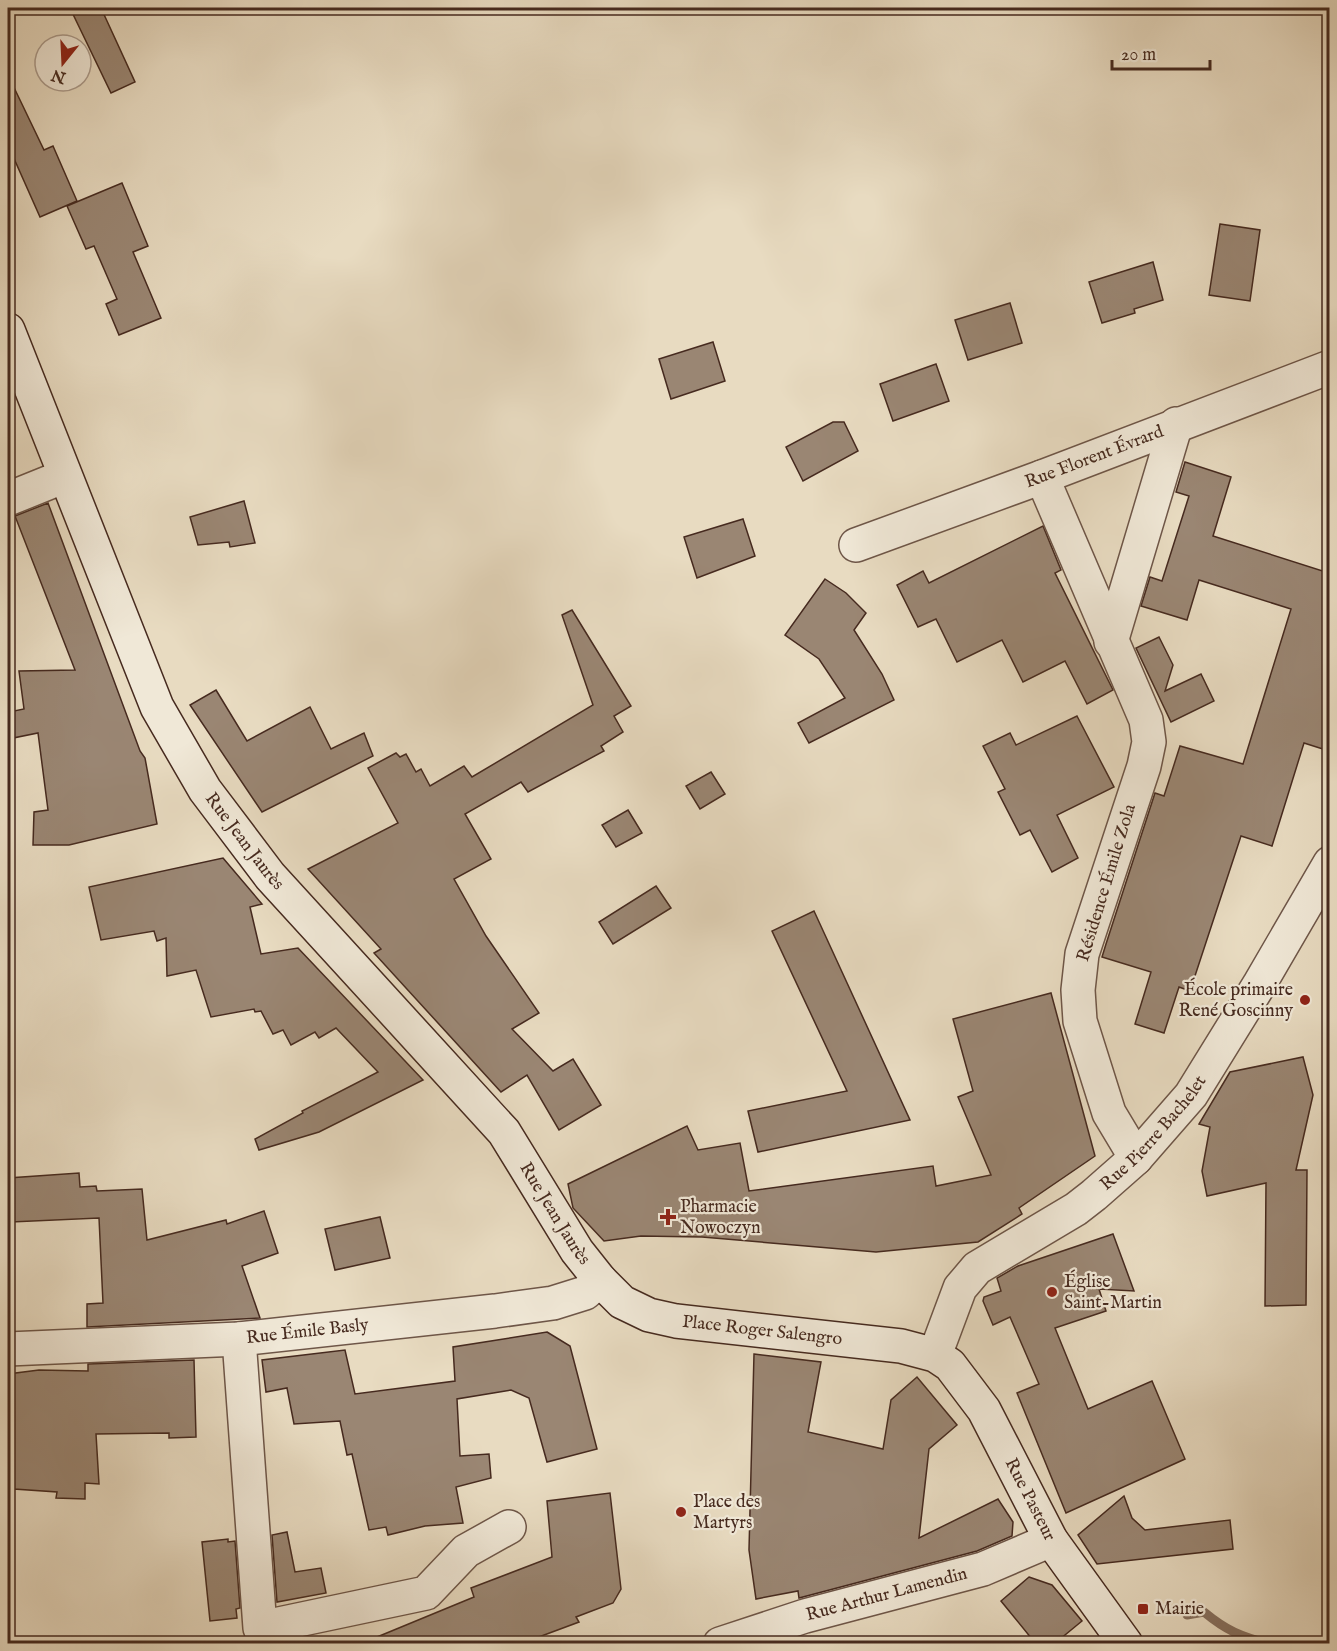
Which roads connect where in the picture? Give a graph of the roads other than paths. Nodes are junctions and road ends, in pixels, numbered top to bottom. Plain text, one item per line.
1 (8, 330) edge
2 (1329, 367) edge
3 (1176, 424) junction
4 (65, 476) junction
5 (1042, 477) junction
6 (8, 498) edge
7 (856, 545) dead end
8 (1111, 642) junction
9 (1329, 863) edge
10 (1136, 1158) junction
11 (600, 1280) junction
12 (238, 1339) junction
13 (8, 1349) edge
14 (935, 1354) junction
15 (509, 1527) dead end
16 (1051, 1540) junction
17 (720, 1644) edge
18 (1126, 1644) edge

1 - 4 street, Rue Jean Jaurès
2 - 3 street, Rue Florent Évrard
3 - 5 street, Rue Florent Évrard
3 - 8 street
4 - 6 street
4 - 11 street, Rue Jean Jaurès
5 - 7 street, Rue Florent Évrard
5 - 8 street, Résidence Émile Zola
8 - 10 street, Résidence Émile Zola
9 - 10 street, Rue Pierre Bachelet
10 - 14 street, Rue Pierre Bachelet
11 - 12 street, Rue Émile Basly
11 - 14 street, Place Roger Salengro
12 - 13 street, Rue Émile Basly
12 - 15 street
14 - 16 street, Rue Pasteur
16 - 17 street, Rue Arthur Lamendin
16 - 18 street, Rue Pasteur

